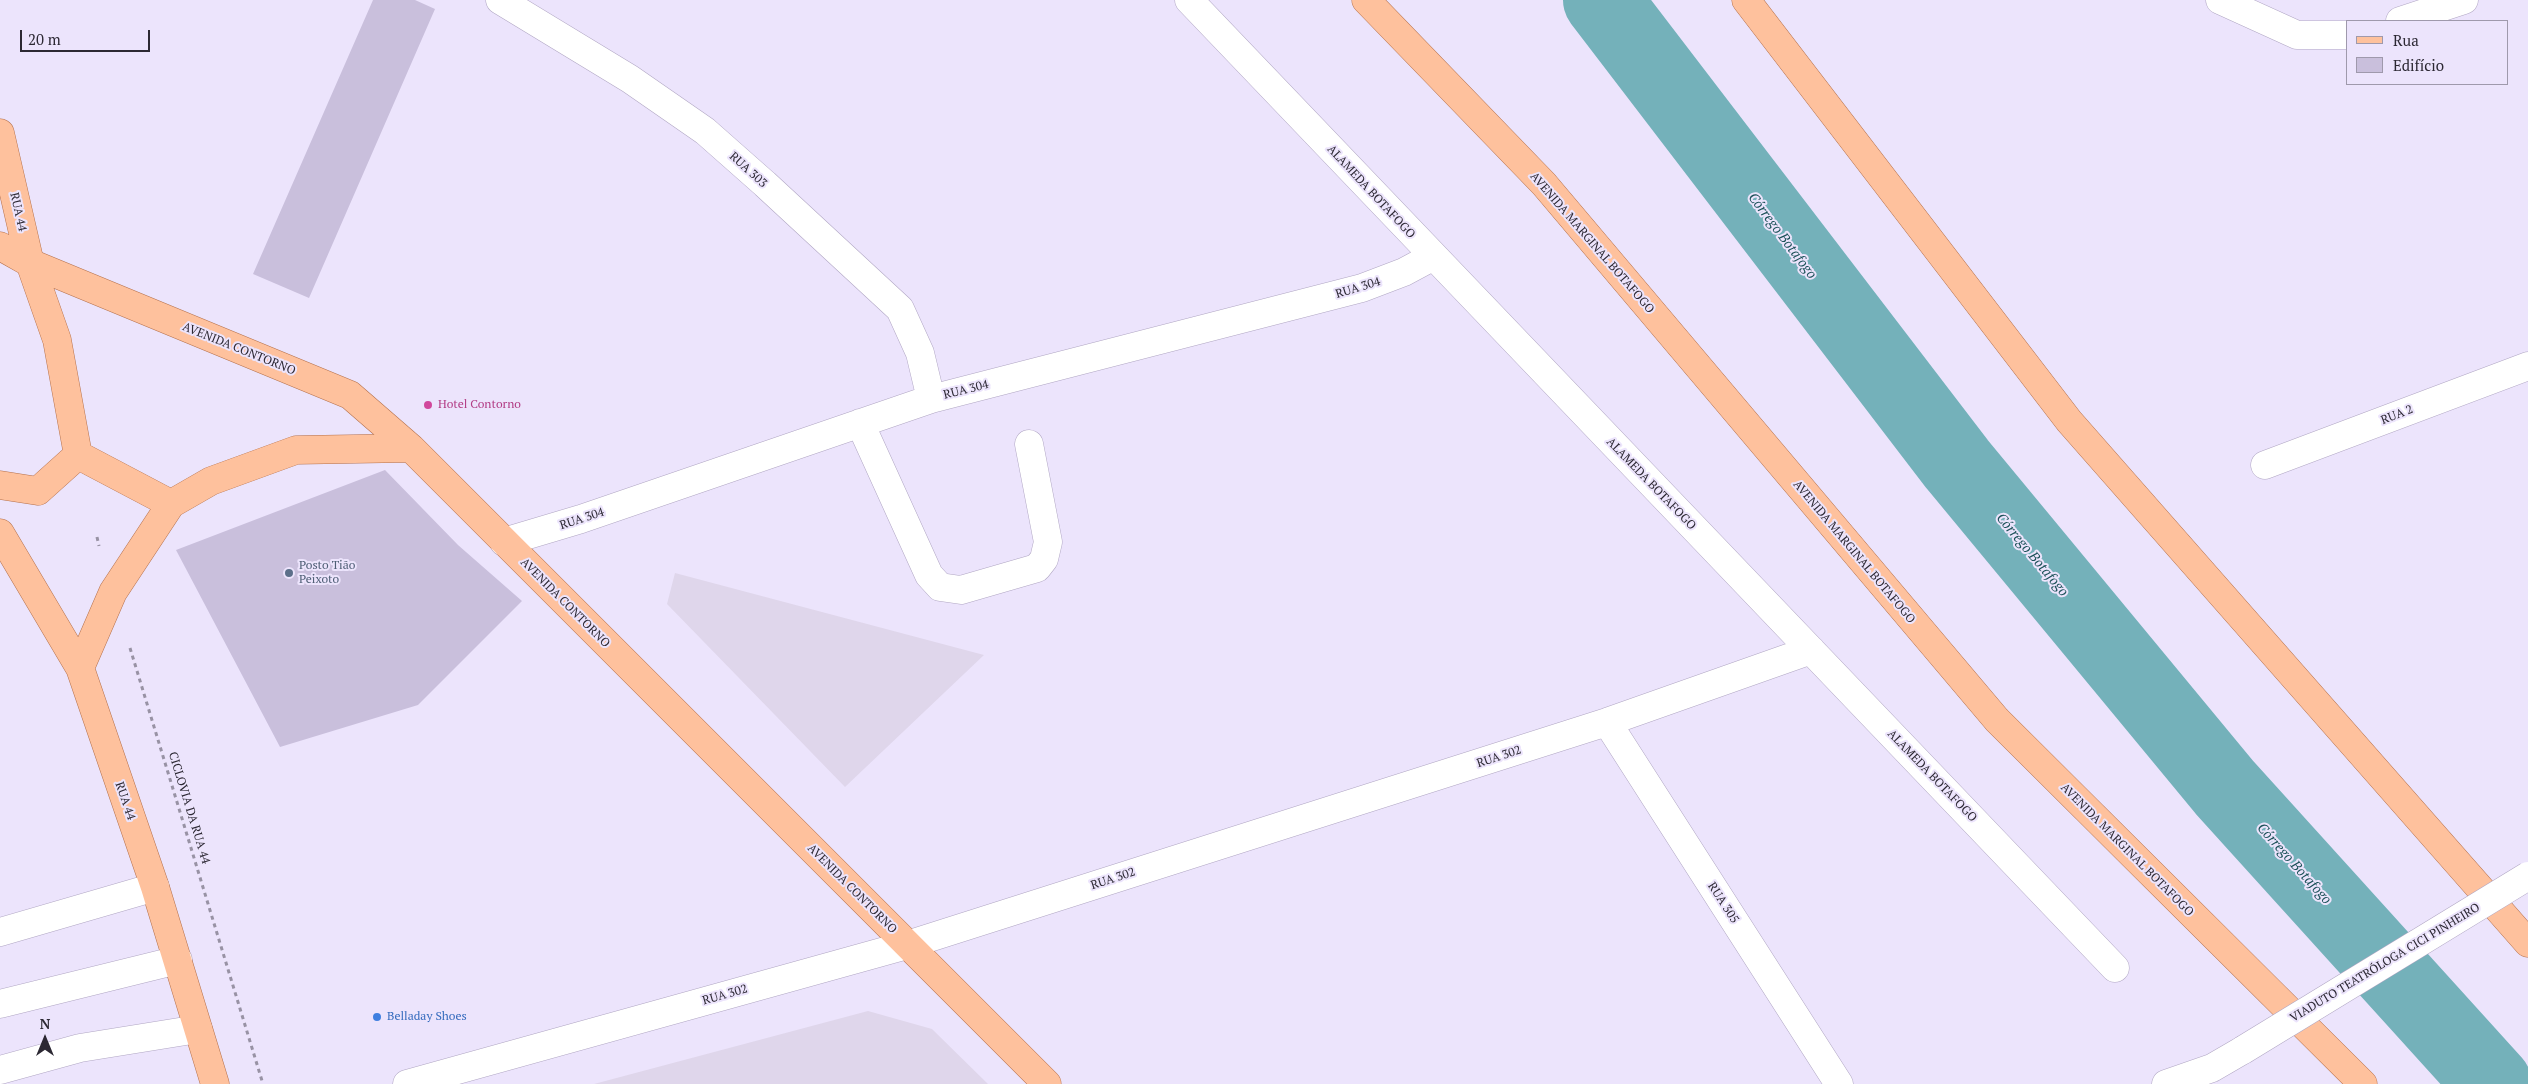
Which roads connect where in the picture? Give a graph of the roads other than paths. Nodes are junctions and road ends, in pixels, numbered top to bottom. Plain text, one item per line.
1 (500, 0) edge
2 (1189, 0) edge
3 (1366, 0) edge
4 (1746, 0) edge
5 (2220, 0) edge
6 (2464, 0) edge
7 (2403, 20) edge
8 (2346, 35) edge
9 (0, 133) edge
10 (0, 246) edge
11 (1432, 257) junction
12 (30, 262) junction
13 (2528, 366) edge
14 (931, 399) junction
15 (860, 423) junction
16 (1029, 444) dead end
17 (411, 448) junction
18 (78, 455) junction
19 (2265, 465) dead end
20 (0, 485) edge
21 (171, 504) junction
22 (0, 533) edge
23 (504, 542) junction
24 (1811, 650) junction
25 (80, 668) junction
26 (1607, 722) junction
27 (2528, 876) edge
28 (155, 887) junction
29 (0, 932) edge
30 (2528, 943) edge
31 (907, 944) junction
32 (178, 960) junction
33 (2114, 968) dead end
34 (0, 1004) edge
35 (198, 1029) junction
36 (0, 1070) edge
37 (2220, 1076) edge
38 (215, 1084) edge
39 (407, 1084) edge
40 (1047, 1084) edge
41 (1839, 1084) edge
42 (2166, 1084) edge
43 (2363, 1084) edge

1 - 14 street, RUA 303
2 - 11 street, ALAMEDA BOTAFOGO
3 - 43 main road, AVENIDA MARGINAL BOTAFOGO
4 - 30 main road
5 - 8 street
6 - 7 street
9 - 12 main road, RUA 44
10 - 12 main road, AVENIDA CONTORNO
11 - 14 street, RUA 304
11 - 24 street, ALAMEDA BOTAFOGO
12 - 17 main road, AVENIDA CONTORNO
12 - 18 main road, RUA 44
13 - 19 street, RUA 2
14 - 15 street, RUA 304
15 - 16 street
15 - 23 street, RUA 304
17 - 21 main road
17 - 23 main road, AVENIDA CONTORNO
18 - 20 main road
18 - 21 main road
21 - 25 main road
22 - 25 main road, RUA 44
23 - 31 main road, AVENIDA CONTORNO
24 - 26 street, RUA 302
24 - 33 street, ALAMEDA BOTAFOGO
25 - 28 main road, RUA 44
26 - 31 street, RUA 302
26 - 41 street, RUA 305
27 - 37 street, VIADUTO TEATRÓLOGA CICI PINHEIRO, bridge
28 - 29 street
28 - 32 main road, RUA 44
31 - 39 street, RUA 302
31 - 40 main road, AVENIDA CONTORNO
32 - 34 street
32 - 35 main road, RUA 44
35 - 36 street
35 - 38 main road, RUA 44
37 - 42 street, VIADUTO TEATRÓLOGA CICI PINHEIRO

